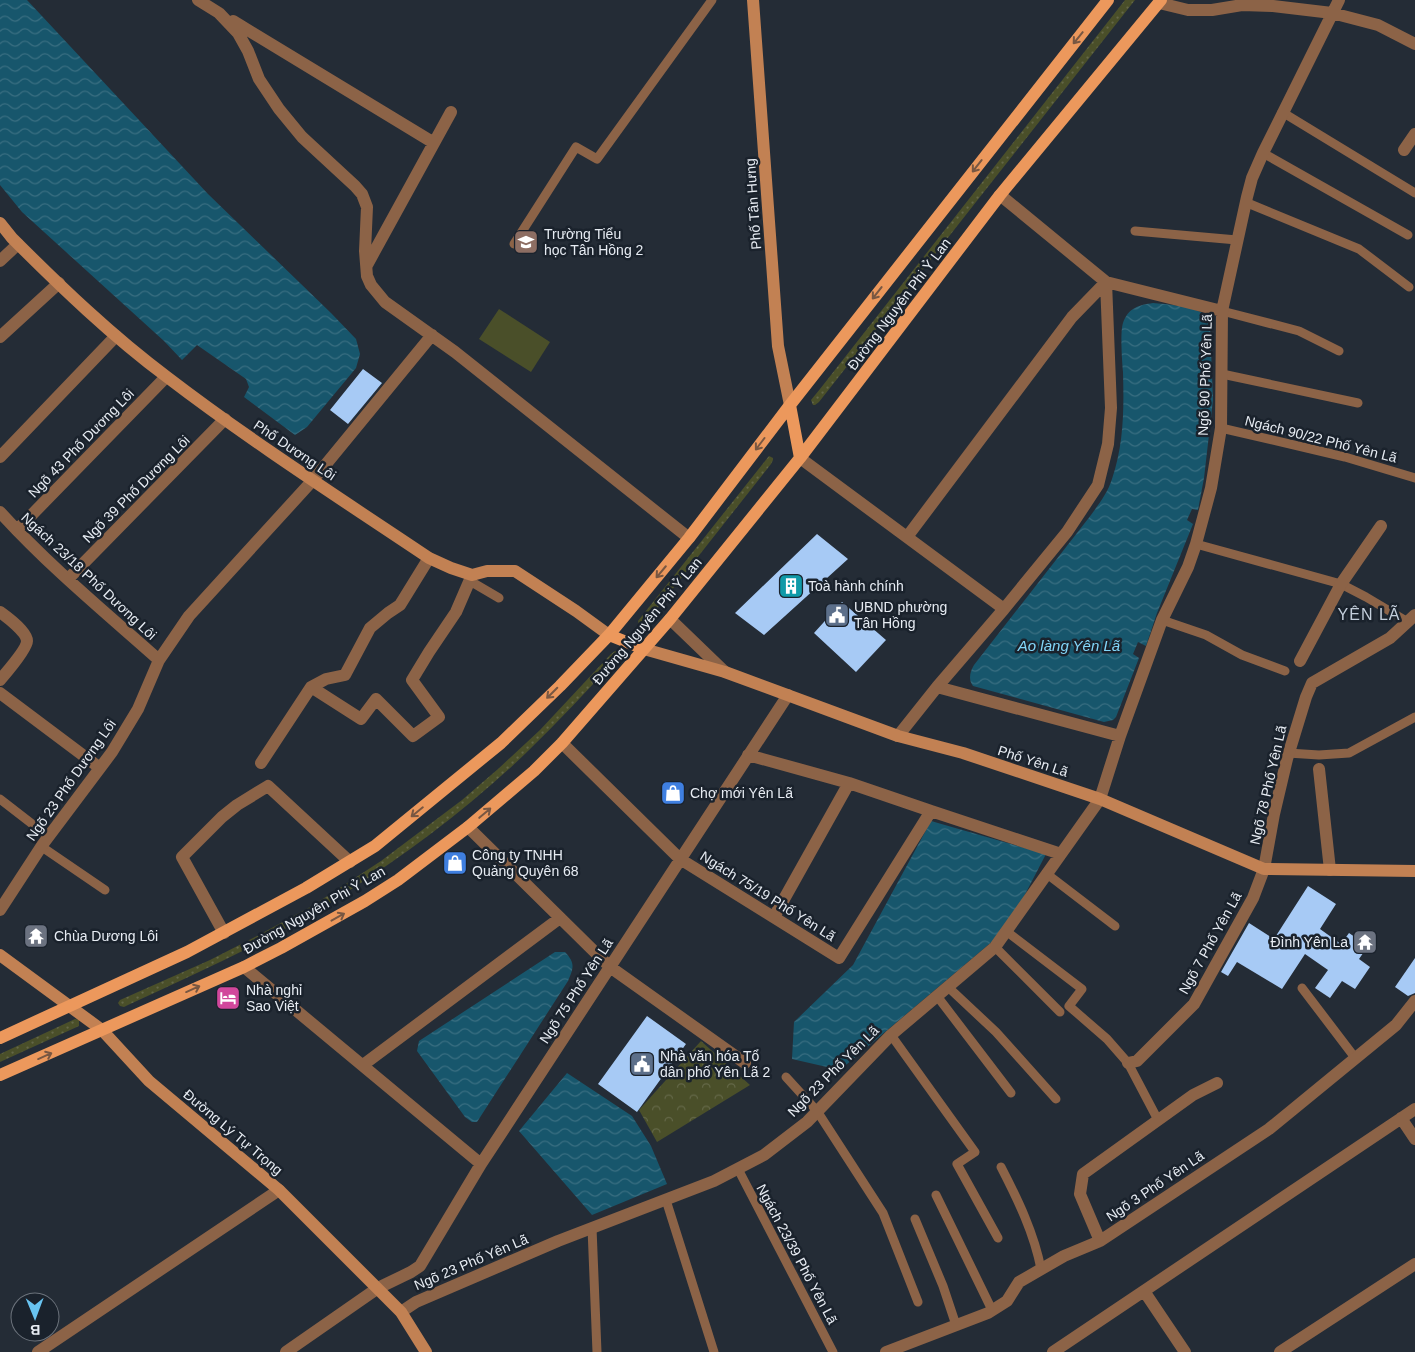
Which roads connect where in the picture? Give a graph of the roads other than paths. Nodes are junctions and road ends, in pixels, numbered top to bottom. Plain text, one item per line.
1 (198, 0) edge
2 (712, 0) edge
3 (753, 0) edge
4 (1108, 0) edge
5 (1339, 0) edge
6 (1160, 2) edge
7 (219, 13) junction
8 (1332, 13) junction
9 (1415, 44) edge
10 (451, 112) dead end
11 (1282, 112) junction
12 (1415, 134) edge
13 (434, 143) junction
14 (1404, 150) dead end
15 (1262, 153) junction
16 (1415, 193) edge
17 (1000, 195) junction
18 (1245, 202) junction
19 (0, 223) edge
20 (1135, 231) dead end
21 (1408, 234) dead end
22 (1237, 240) junction
23 (18, 244) junction
24 (514, 244) dead end
25 (0, 261) edge
26 (366, 267) junction
27 (1106, 282) junction
28 (58, 283) junction
29 (1409, 287) dead end
30 (1222, 311) junction
31 (432, 335) junction
32 (0, 336) edge
33 (116, 336) junction
34 (1339, 351) dead end
35 (1222, 374) junction
36 (166, 377) junction
37 (1358, 402) dead end
38 (790, 405) junction
39 (225, 419) junction
40 (1220, 428) junction
41 (0, 457) edge
42 (800, 458) junction
43 (1414, 477) edge
44 (313, 480) junction
45 (0, 512) edge
46 (1381, 526) dead end
47 (17, 530) junction
48 (907, 537) junction
49 (689, 538) junction
50 (1196, 544) junction
51 (430, 558) junction
52 (471, 578) junction
53 (68, 579) junction
54 (1341, 584) junction
55 (499, 598) dead end
56 (1004, 609) junction
57 (0, 612) edge
58 (1411, 618) edge
59 (670, 619) junction
60 (1162, 620) junction
61 (609, 635) junction
62 (644, 649) junction
63 (159, 660) junction
64 (1300, 661) dead end
65 (1286, 671) dead end
66 (725, 672) junction
67 (0, 680) edge
68 (311, 687) junction
69 (937, 687) junction
70 (0, 693) edge
71 (788, 695) junction
72 (1415, 717) edge
73 (898, 736) junction
74 (1120, 736) junction
75 (562, 744) junction
76 (1288, 753) junction
77 (748, 755) junction
78 (261, 763) dead end
79 (100, 768) junction
80 (1319, 769) dead end
81 (849, 783) junction
82 (0, 799) edge
83 (1100, 799) junction
84 (931, 811) junction
85 (468, 827) junction
86 (45, 842) junction
87 (1062, 854) junction
88 (680, 859) junction
89 (350, 862) junction
90 (1264, 869) junction
91 (1330, 870) junction
92 (1415, 871) edge
93 (1047, 874) junction
94 (105, 890) dead end
95 (0, 910) edge
96 (560, 918) junction
97 (774, 918) junction
98 (1115, 926) dead end
99 (1006, 932) junction
100 (224, 933) junction
101 (995, 947) junction
102 (0, 956) edge
103 (244, 967) junction
104 (610, 967) junction
105 (948, 987) junction
106 (1302, 988) dead end
107 (938, 996) junction
108 (1415, 1001) edge
109 (69, 1006) junction
110 (1060, 1012) dead end
111 (102, 1030) junction
112 (891, 1035) junction
113 (0, 1038) edge
114 (1356, 1058) junction
115 (745, 1063) dead end
116 (1128, 1063) junction
117 (363, 1065) junction
118 (0, 1075) edge
119 (786, 1077) dead end
120 (1217, 1083) dead end
121 (1010, 1093) dead end
122 (1056, 1098) dead end
123 (1415, 1109) edge
124 (817, 1110) junction
125 (1401, 1118) junction
126 (1158, 1120) junction
127 (1415, 1140) edge
128 (481, 1164) junction
129 (1001, 1168) dead end
130 (738, 1169) junction
131 (279, 1190) junction
132 (936, 1195) dead end
133 (666, 1200) junction
134 (915, 1219) dead end
135 (592, 1228) junction
136 (998, 1238) dead end
137 (1100, 1241) junction
138 (1415, 1264) edge
139 (1041, 1270) junction
140 (378, 1288) junction
141 (1144, 1291) junction
142 (918, 1302) dead end
143 (992, 1310) junction
144 (401, 1312) junction
145 (956, 1325) junction
146 (38, 1352) edge
147 (286, 1352) edge
148 (426, 1352) edge
149 (597, 1352) edge
150 (714, 1352) edge
151 (833, 1352) edge
152 (886, 1352) edge
153 (1053, 1352) edge
154 (1185, 1352) edge
155 (1280, 1352) edge

1 - 7 street
2 - 24 lane
3 - 38 street, Phố Tân Hưng
4 -> 38 main road, Đường Nguyên Phi Ỷ Lan
5 - 8 street, Ngõ 90 Phố Yên Lã
6 - 8 street
6 - 17 main road, Đường Nguyên Phi Ỷ Lan
7 - 13 street
7 - 26 street
8 - 9 street
8 - 11 street, Ngõ 90 Phố Yên Lã
10 - 13 street
11 - 15 street, Ngõ 90 Phố Yên Lã
11 - 16 lane
12 - 14 street
13 - 26 street
15 - 18 street, Ngõ 90 Phố Yên Lã
15 - 21 lane
17 - 27 street
17 - 42 main road, Đường Nguyên Phi Ỷ Lan
18 - 22 street, Ngõ 90 Phố Yên Lã
18 - 29 lane
19 - 23 street, Phố Dương Lôi
20 - 22 lane
22 - 30 street, Ngõ 90 Phố Yên Lã
23 - 25 street
23 - 28 street, Phố Dương Lôi
26 - 31 street
27 - 30 street
27 - 48 street
27 - 56 street
28 - 32 street
28 - 33 street, Phố Dương Lôi
30 - 34 lane
30 - 35 street, Ngõ 90 Phố Yên Lã
31 - 44 street, Ngõ 23 Phố Dương Lôi
31 - 49 street
33 - 36 street, Phố Dương Lôi
33 - 41 street
35 - 37 lane
35 - 40 street, Ngõ 90 Phố Yên Lã
36 - 39 street, Phố Dương Lôi
36 - 47 street, Ngõ 43 Phố Dương Lôi
38 - 42 main road
38 -> 49 main road, Đường Nguyên Phi Ỷ Lan
39 - 44 street, Phố Dương Lôi
39 - 53 street, Ngõ 39 Phố Dương Lôi
40 - 43 lane, Ngách 90/22 Phố Yên Lã
40 - 50 street, Ngõ 90 Phố Yên Lã
42 - 48 street
42 - 59 main road, Đường Nguyên Phi Ỷ Lan
44 - 51 street, Phố Dương Lôi
44 - 63 street, Ngõ 23 Phố Dương Lôi
45 - 47 street, Ngách 23/18 Phố Dương Lôi
46 - 54 street
47 - 53 street, Ngách 23/18 Phố Dương Lôi
48 - 56 street
49 -> 61 main road, Đường Nguyên Phi Ỷ Lan
50 - 54 lane
50 - 60 street, Ngõ 90 Phố Yên Lã
51 - 52 street, Phố Dương Lôi
51 - 68 street
52 - 55 lane
52 - 61 street, Phố Dương Lôi
52 - 68 street
53 - 63 street, Ngách 23/18 Phố Dương Lôi
54 - 58 lane
54 - 64 street
56 - 69 street
57 - 67 street
58 - 76 street, Ngõ 78 Phố Yên Lã
59 - 62 main road, Đường Nguyên Phi Ỷ Lan
59 - 66 street
60 - 65 lane
60 - 74 street, Ngõ 90 Phố Yên Lã
61 - 62 main road
61 -> 89 main road, Đường Nguyên Phi Ỷ Lan
62 - 66 street, Phố Yên Lã
62 - 75 main road, Đường Nguyên Phi Ỷ Lan
63 - 79 street, Ngõ 23 Phố Dương Lôi
66 - 71 street, Phố Yên Lã
68 - 78 street
69 - 73 street
69 - 74 street
70 - 79 street
71 - 73 street, Phố Yên Lã
71 - 77 street, Ngõ 75 Phố Yên Lã
72 - 76 lane
73 - 83 street, Phố Yên Lã
74 - 83 street, Ngõ 90 Phố Yên Lã
85 -> 75 main road, Đường Nguyên Phi Ỷ Lan
75 - 88 street, Ngách 75/19 Phố Yên Lã
76 - 90 street, Ngõ 78 Phố Yên Lã
77 - 81 street
77 - 88 street, Ngõ 75 Phố Yên Lã
79 - 86 street, Ngõ 23 Phố Dương Lôi
80 - 91 street
81 - 84 street
81 - 97 street
82 - 86 lane
83 - 87 street, Ngõ 23 Phố Yên Lã
83 - 90 street, Phố Yên Lã
84 - 87 street
84 - 97 street, Ngách 75/19 Phố Yên Lã
85 - 96 street
103 -> 85 main road, Đường Nguyên Phi Ỷ Lan
86 - 94 lane
86 - 95 street, Ngõ 23 Phố Dương Lôi
87 - 93 street, Ngõ 23 Phố Yên Lã
88 - 97 street, Ngách 75/19 Phố Yên Lã
88 - 104 street, Ngõ 75 Phố Yên Lã
89 - 100 main road, Đường Nguyên Phi Ỷ Lan
89 - 100 street
90 - 91 street, Phố Yên Lã
90 - 116 street, Ngõ 7 Phố Yên Lã
91 - 92 street, Phố Yên Lã
93 - 98 lane
93 - 99 street, Ngõ 23 Phố Yên Lã
96 - 104 street
96 - 117 street
99 - 101 street, Ngõ 23 Phố Yên Lã
99 - 116 lane
100 - 109 main road, Đường Nguyên Phi Ỷ Lan
101 - 105 street, Ngõ 23 Phố Yên Lã
101 - 110 lane
102 - 109 street, Đường Lý Tự Trọng
111 -> 103 main road, Đường Nguyên Phi Ỷ Lan
103 - 117 street
104 - 115 street
104 - 128 street, Ngõ 75 Phố Yên Lã
105 - 107 street, Ngõ 23 Phố Yên Lã
105 - 122 lane
106 - 114 lane
107 - 112 street, Ngõ 23 Phố Yên Lã
107 - 121 lane
108 - 114 street, Ngõ 3 Phố Yên Lã
109 - 111 street, Đường Lý Tự Trọng
109 - 113 main road, Đường Nguyên Phi Ỷ Lan
118 -> 111 main road, Đường Nguyên Phi Ỷ Lan
111 - 131 street, Đường Lý Tự Trọng
112 - 124 street, Ngõ 23 Phố Yên Lã
112 - 136 lane
114 - 137 street, Ngõ 3 Phố Yên Lã
116 - 126 lane
117 - 128 street
119 - 124 lane
120 - 126 street
123 - 125 street
124 - 130 street, Ngõ 23 Phố Yên Lã
124 - 142 lane
125 - 127 street
125 - 141 street
126 - 137 street
128 - 140 street, Ngõ 75 Phố Yên Lã
129 - 139 lane
130 - 133 street, Ngõ 23 Phố Yên Lã
130 - 151 lane, Ngách 23/39 Phố Yên Lã
131 - 140 street, Đường Lý Tự Trọng
131 - 146 street
132 - 143 lane
133 - 135 street, Ngõ 23 Phố Yên Lã
133 - 150 lane
134 - 145 lane
135 - 144 street, Ngõ 23 Phố Yên Lã
135 - 149 lane
137 - 139 street, Ngõ 3 Phố Yên Lã
138 - 155 street
139 - 143 street, Ngõ 3 Phố Yên Lã
140 - 144 street, Đường Lý Tự Trọng
140 - 147 street, Ngõ 75 Phố Yên Lã
141 - 153 street
141 - 154 street
143 - 145 street, Ngõ 3 Phố Yên Lã
144 - 148 street, Đường Lý Tự Trọng
145 - 152 street, Ngõ 3 Phố Yên Lã

